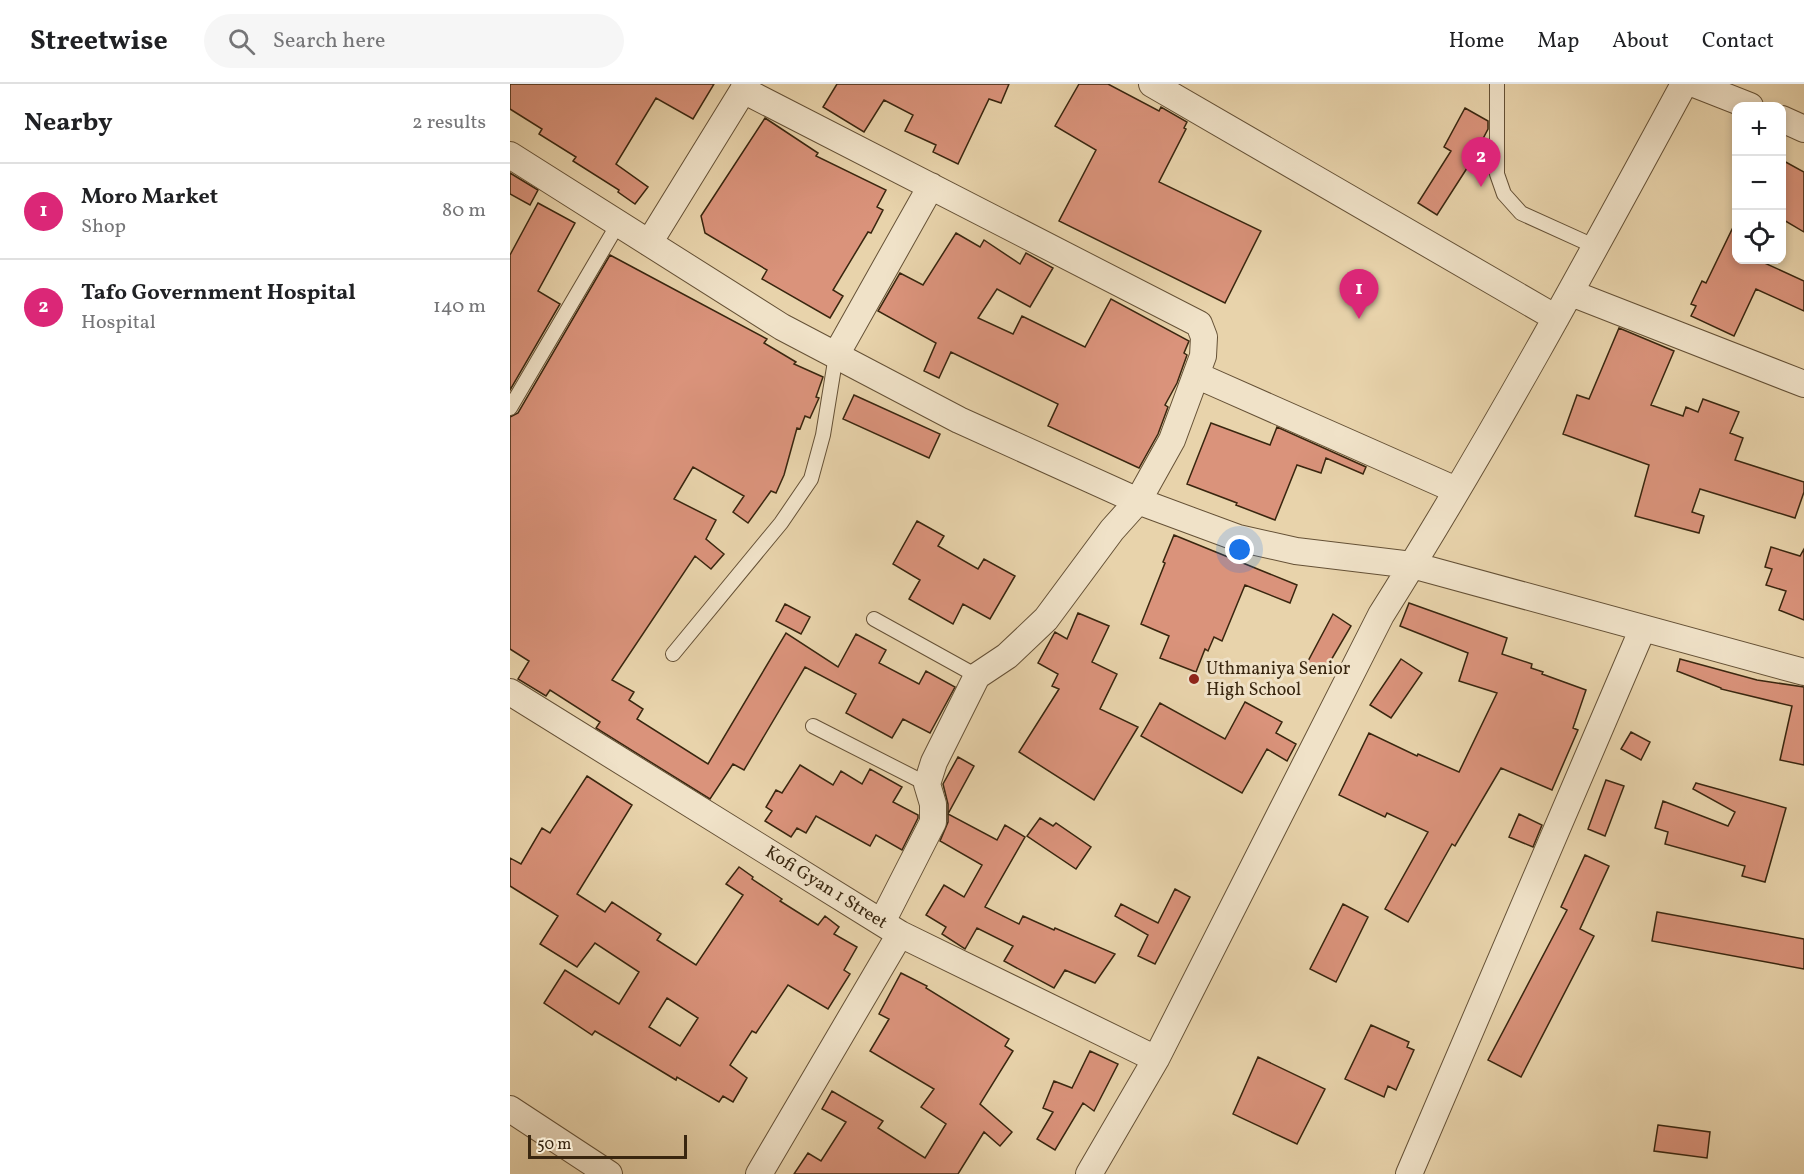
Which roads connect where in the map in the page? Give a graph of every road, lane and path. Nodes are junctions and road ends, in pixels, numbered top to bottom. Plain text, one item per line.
1 (1152, 84) edge
2 (1497, 84) edge
3 (1684, 84) edge
4 (1694, 84) edge
5 (745, 87) edge
6 (1740, 102) edge
7 (1786, 121) edge
8 (1804, 129) edge
9 (510, 155) edge
10 (931, 186) junction
11 (618, 224) junction
12 (649, 243) junction
13 (1596, 247) junction
14 (1571, 293) junction
15 (1556, 318) junction
16 (836, 356) junction
17 (1196, 375) junction
18 (1804, 384) edge
19 (510, 408) edge
20 (1456, 490) junction
21 (1138, 501) junction
22 (1412, 565) junction
23 (874, 618) dead end
24 (1643, 628) junction
25 (673, 654) dead end
26 (1804, 672) edge
27 (977, 676) junction
28 (510, 692) edge
29 (813, 726) dead end
30 (927, 784) junction
31 (891, 928) junction
32 (1156, 1059) junction
33 (510, 1109) edge
34 (609, 1174) edge
35 (759, 1174) edge
36 (1089, 1174) edge
37 (1409, 1174) edge

1 - 15 street
2 - 13 lane
3 - 13 street
4 - 6 street
5 - 10 street
5 - 12 street
7 - 8 street
9 - 11 street
10 - 16 street
10 - 17 street
11 - 12 street
11 - 19 lane
12 - 16 street
13 - 14 street
14 - 15 street
14 - 18 street
15 - 20 street
16 - 21 street
16 - 25 lane
17 - 20 street
17 - 21 street
20 - 22 street
21 - 22 street
21 - 27 street
22 - 24 street
22 - 32 street
23 - 27 lane
24 - 26 street
24 - 37 street
27 - 30 street
28 - 31 street, Kofi Gyan 1 Street
29 - 30 lane
30 - 31 street
31 - 32 street, Kofi Gyan 1 Street
31 - 35 street
32 - 36 street
33 - 34 street

